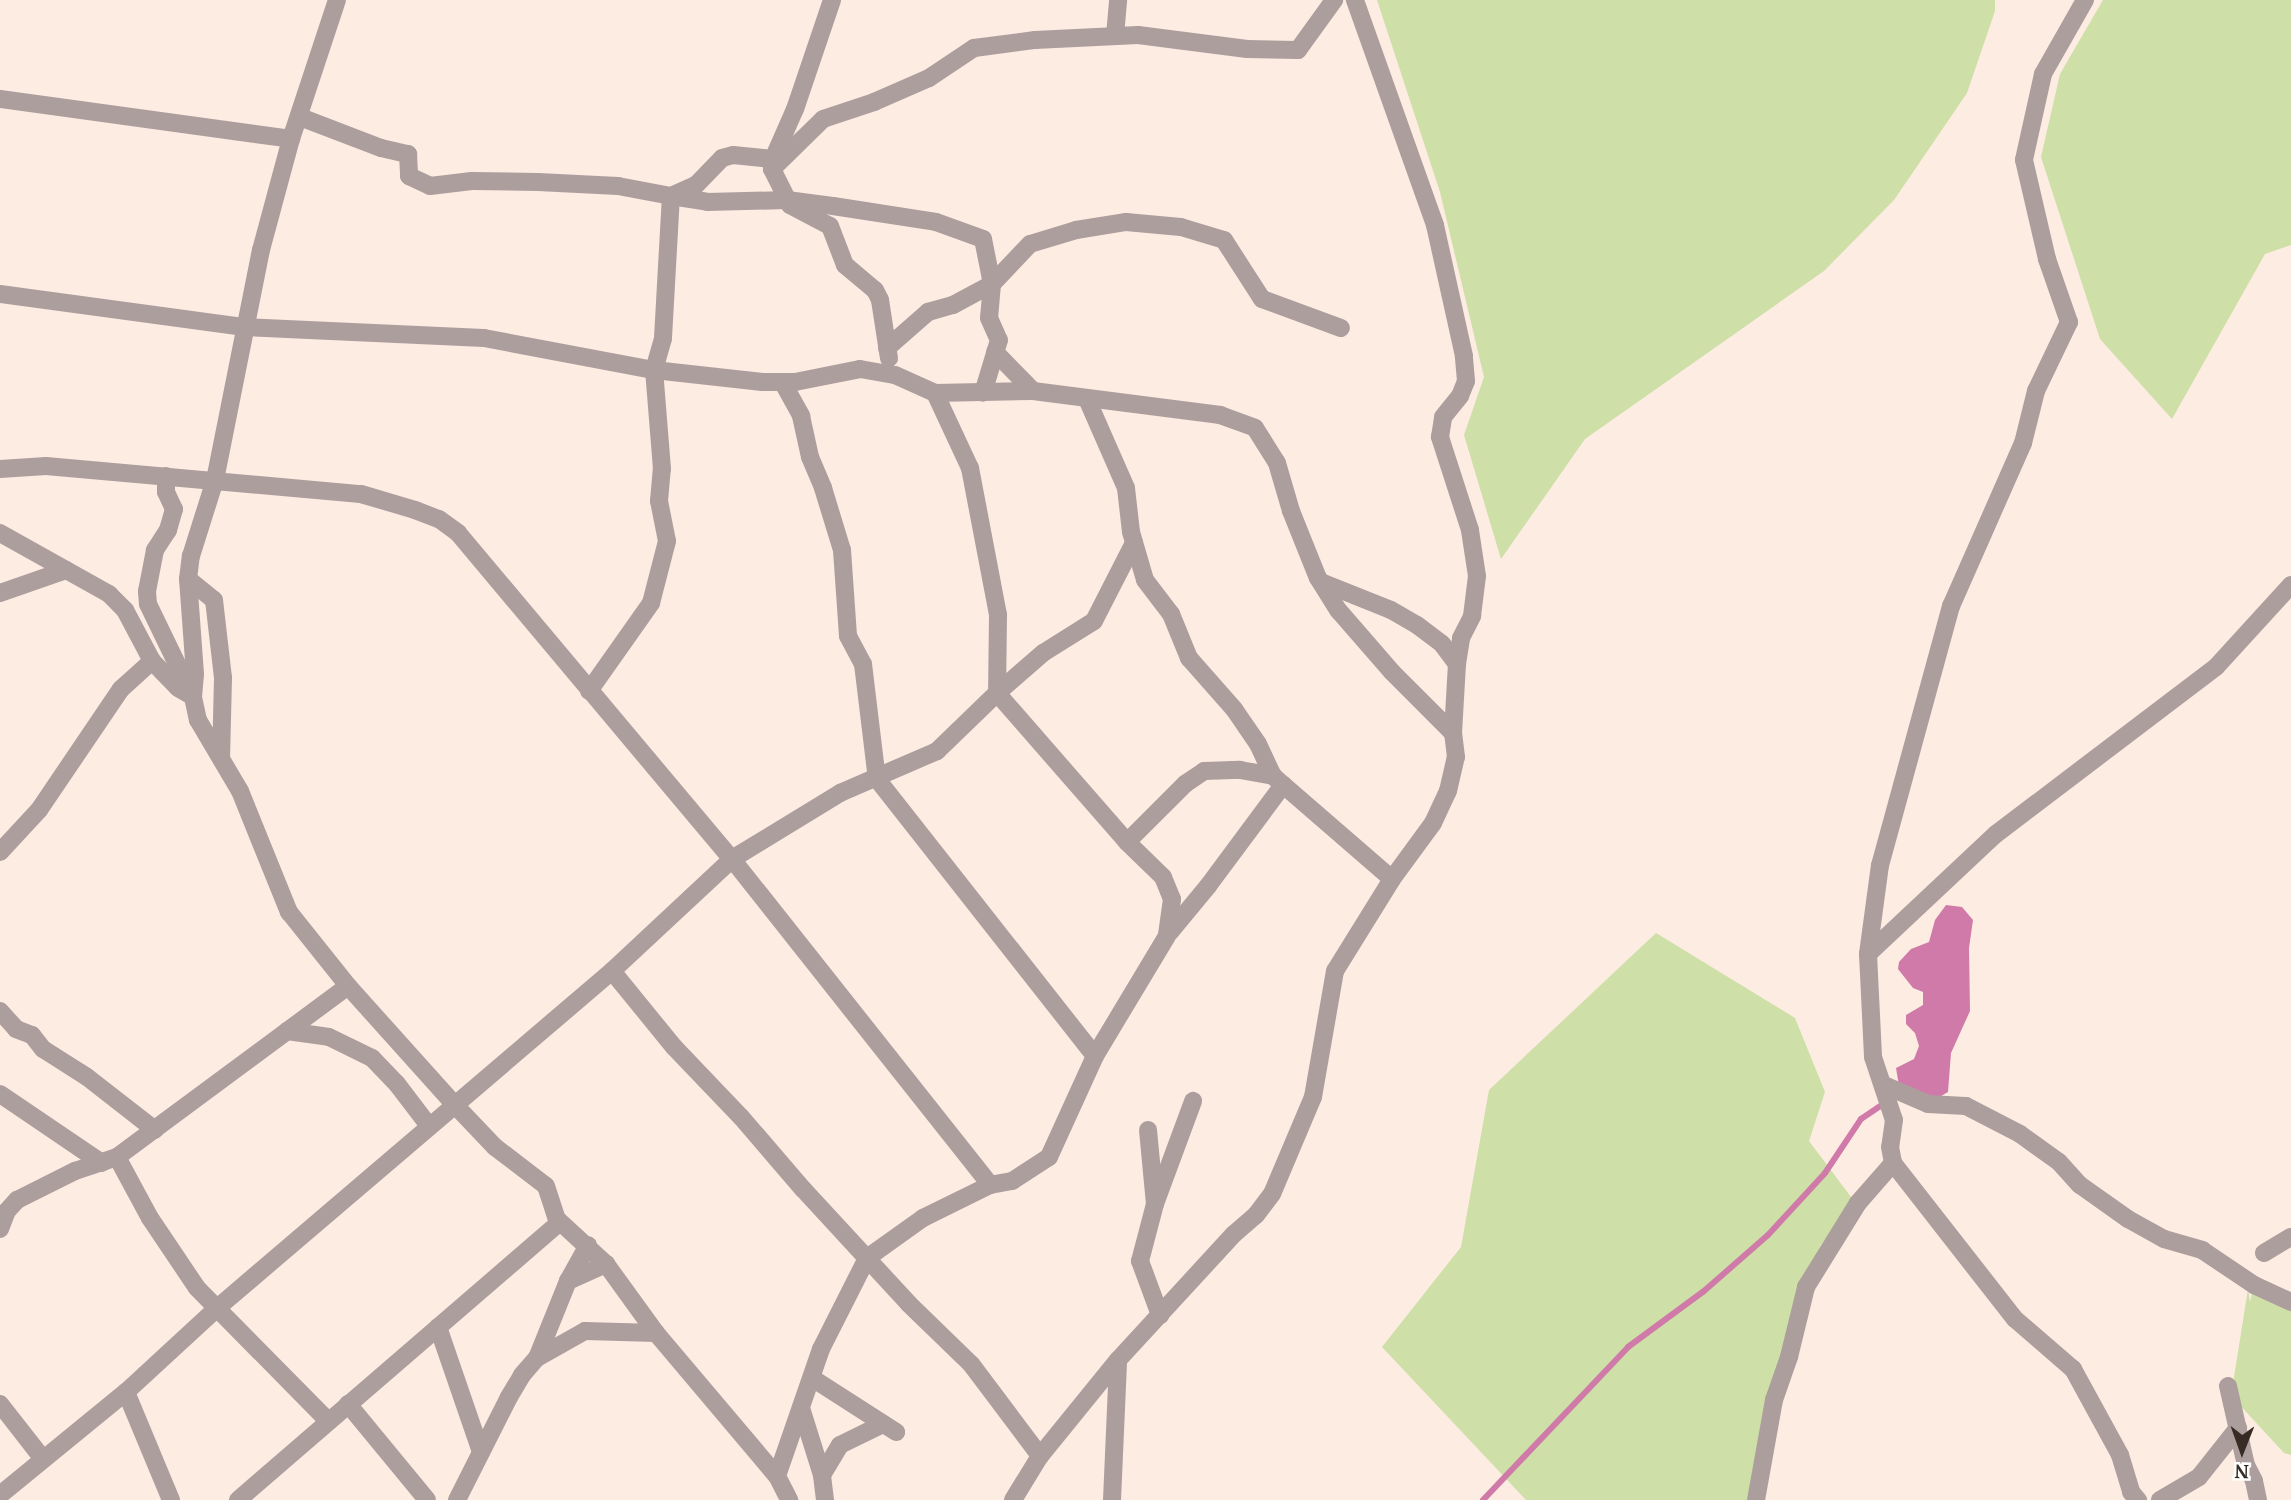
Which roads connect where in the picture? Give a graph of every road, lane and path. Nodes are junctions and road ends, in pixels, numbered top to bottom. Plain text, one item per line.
1 (337, 0) edge
2 (832, 0) edge
3 (1118, 0) edge
4 (1334, 0) edge
5 (1355, 0) edge
6 (2085, 0) edge
7 (1115, 37) junction
8 (0, 99) edge
9 (300, 117) junction
10 (291, 139) junction
11 (773, 164) junction
12 (671, 196) junction
13 (787, 200) junction
14 (992, 284) junction
15 (0, 294) edge
16 (243, 327) junction
17 (1341, 328) dead end
18 (887, 348) junction
19 (995, 352) junction
20 (654, 370) junction
21 (895, 375) junction
22 (783, 383) junction
23 (1032, 391) junction
24 (935, 393) junction
25 (983, 393) junction
26 (1087, 399) junction
27 (0, 469) edge
28 (166, 476) junction
29 (215, 480) junction
30 (0, 533) edge
31 (1134, 543) junction
32 (66, 570) junction
33 (188, 579) junction
34 (1321, 582) junction
35 (2291, 584) edge
36 (0, 593) edge
37 (152, 661) junction
38 (1457, 664) junction
39 (589, 691) junction
40 (997, 693) junction
41 (193, 697) junction
42 (1453, 733) junction
43 (222, 758) junction
44 (877, 779) junction
45 (1278, 781) junction
46 (1127, 842) junction
47 (0, 852) edge
48 (732, 859) junction
49 (1392, 879) junction
50 (1167, 936) junction
51 (1868, 954) junction
52 (612, 971) junction
53 (348, 986) junction
54 (0, 1011) edge
55 (287, 1031) junction
56 (404, 1049) junction
57 (1095, 1056) junction
58 (383, 1069) junction
59 (1884, 1085) junction
60 (0, 1094) edge
61 (1193, 1101) dead end
62 (454, 1104) junction
63 (429, 1126) junction
64 (155, 1130) junction
65 (1148, 1130) dead end
66 (109, 1160) junction
67 (1893, 1163) junction
68 (990, 1185) junction
69 (1155, 1204) junction
70 (560, 1222) junction
71 (0, 1229) edge
72 (2291, 1237) edge
73 (588, 1245) junction
74 (2264, 1253) dead end
75 (867, 1258) junction
76 (606, 1264) junction
77 (568, 1281) junction
78 (2291, 1302) edge
79 (216, 1309) junction
80 (1160, 1315) junction
81 (438, 1327) junction
82 (656, 1333) junction
83 (537, 1359) junction
84 (1118, 1360) junction
85 (812, 1378) junction
86 (2228, 1386) dead end
87 (126, 1392) junction
88 (0, 1404) edge
89 (348, 1404) junction
90 (801, 1409) junction
91 (328, 1421) junction
92 (2238, 1428) junction
93 (481, 1452) junction
94 (1040, 1456) junction
95 (43, 1459) junction
96 (821, 1475) junction
97 (778, 1476) junction
98 (0, 1495) edge
99 (171, 1500) edge
100 (238, 1500) edge
101 (427, 1500) edge
102 (457, 1500) edge
103 (789, 1500) edge
104 (825, 1500) edge
105 (1013, 1500) edge
106 (1112, 1500) edge
107 (1756, 1500) edge
108 (2138, 1500) edge
109 (2160, 1500) edge
110 (2258, 1500) edge

1 - 9 street
2 - 11 street
3 - 7 street
4 - 7 street
5 - 38 street
6 - 51 street
7 - 11 street
8 - 10 street
9 - 10 street
9 - 12 street
10 - 16 street
11 - 12 street
11 - 13 street
12 - 13 street
12 - 20 street
13 - 14 street
13 - 18 street
14 - 17 street
14 - 18 street
14 - 19 street
15 - 16 street
16 - 20 street
16 - 29 street
18 - 21 street
19 - 23 street
19 - 25 street
20 - 22 street
20 - 39 street
21 - 22 street
21 - 24 street
22 - 44 street
23 - 25 street
23 - 26 street
24 - 25 street
24 - 40 street
26 - 31 street
26 - 34 street
27 - 28 street
28 - 29 street
28 - 41 street
29 - 33 street
29 - 39 street
30 - 32 street
31 - 40 street
31 - 45 street
32 - 36 street
32 - 37 street
33 - 41 street
33 - 43 street
34 - 38 street
34 - 42 street
35 - 51 street
37 - 41 street
37 - 47 street
38 - 42 street
39 - 48 street
40 - 44 street
40 - 46 street
41 - 43 street
42 - 49 street
43 - 53 street
44 - 48 street
44 - 57 street
45 - 46 street
45 - 49 street
45 - 50 street
46 - 50 street
48 - 52 street
48 - 68 street
49 - 80 street
50 - 57 street
51 - 59 street
52 - 62 street
52 - 75 street
53 - 55 street
53 - 56 street
54 - 64 street
55 - 58 street
55 - 64 street
56 - 58 street
56 - 62 street
57 - 68 street
58 - 63 street
59 - 67 street
59 - 78 street
60 - 66 street
61 - 69 street
62 - 63 street
62 - 70 street
63 - 79 street
64 - 66 street
65 - 69 street
66 - 71 street
66 - 79 street
67 - 107 street
67 - 108 street
68 - 75 street
69 - 80 street
70 - 73 street
70 - 81 street
72 - 74 street
73 - 76 street
73 - 77 street
75 - 85 street
75 - 94 street
76 - 77 street
76 - 82 street
77 - 83 street
79 - 87 street
79 - 91 street
80 - 84 street
81 - 89 street
81 - 93 street
82 - 83 street
82 - 97 street
83 - 93 street
84 - 94 street
84 - 106 street
85 - 90 street
85 - 96 street
86 - 92 street
87 - 95 street
87 - 99 street
88 - 95 street
89 - 91 street
89 - 101 street
90 - 96 street
90 - 97 street
91 - 100 street
92 - 109 street
92 - 110 street
93 - 102 street
94 - 105 street
95 - 98 street
96 - 104 street
97 - 103 street

